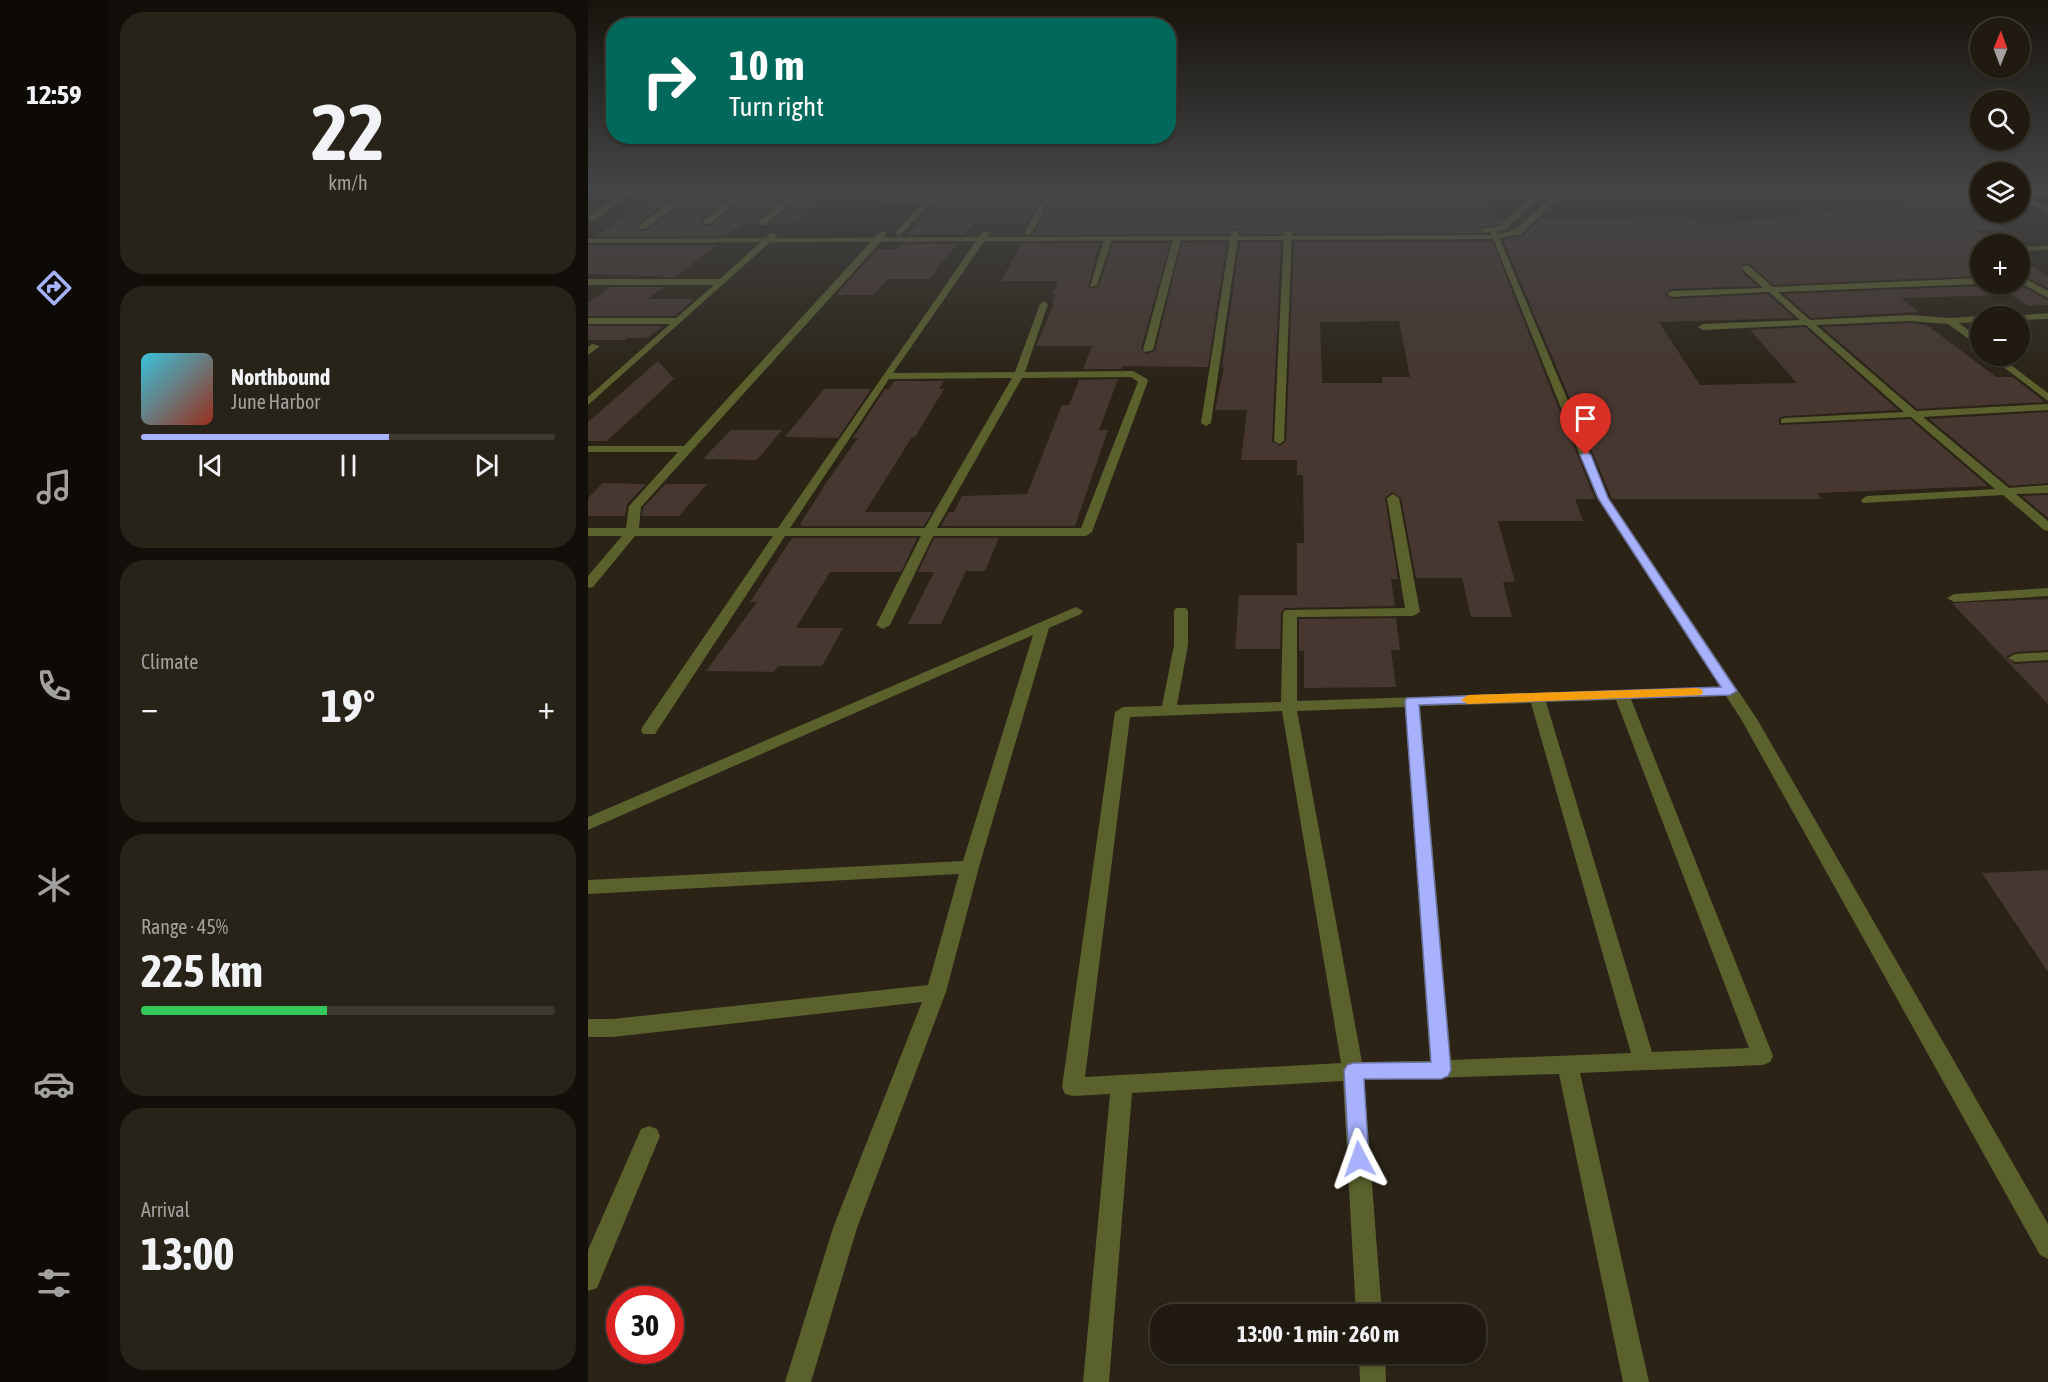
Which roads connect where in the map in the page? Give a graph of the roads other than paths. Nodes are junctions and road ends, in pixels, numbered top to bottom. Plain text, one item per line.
1 (753, 253) edge
2 (865, 253) edge
3 (971, 253) edge
4 (1103, 253) edge
5 (1173, 253) edge
6 (1231, 253) edge
7 (1287, 253) edge
8 (1501, 253) edge
9 (1746, 268) dead end
10 (1970, 281) edge
11 (588, 282) edge
12 (721, 282) junction
13 (2030, 284) edge
14 (1093, 285) dead end
15 (1772, 290) junction
16 (1671, 294) dead end
17 (2048, 295) edge
18 (1044, 304) dead end
19 (2048, 316) edge
20 (2030, 317) edge
21 (1970, 320) edge
22 (588, 321) edge
23 (678, 321) junction
24 (1950, 321) junction
25 (1808, 322) junction
26 (1703, 327) dead end
27 (1970, 336) edge
28 (1148, 350) dead end
29 (2007, 366) edge
30 (1018, 375) junction
31 (886, 376) junction
32 (2048, 398) edge
33 (588, 402) edge
34 (2048, 407) edge
35 (1913, 414) junction
36 (1785, 421) dead end
37 (1206, 423) dead end
38 (1279, 441) dead end
39 (588, 449) edge
40 (686, 449) junction
41 (2048, 489) edge
42 (2005, 491) junction
43 (1393, 498) dead end
44 (1867, 501) dead end
45 (2048, 527) edge
46 (588, 532) edge
47 (632, 532) junction
48 (782, 532) junction
49 (930, 532) junction
50 (588, 584) edge
51 (2048, 592) edge
52 (1954, 598) dead end
53 (1076, 611) dead end
54 (1181, 611) dead end
55 (883, 625) dead end
56 (1043, 625) junction
57 (2048, 656) edge
58 (2015, 658) dead end
59 (1730, 691) junction
60 (1621, 694) junction
61 (1537, 698) junction
62 (1412, 701) junction
63 (1289, 706) junction
64 (1169, 710) junction
65 (649, 730) dead end
66 (588, 824) edge
67 (970, 867) junction
68 (588, 887) edge
69 (936, 992) junction
70 (588, 1028) edge
71 (1644, 1061) junction
72 (1567, 1064) junction
73 (1441, 1070) junction
74 (1353, 1071) junction
75 (1122, 1085) junction
76 (649, 1136) dead end
77 (2048, 1247) edge
78 (588, 1279) edge
79 (1368, 1304) edge
80 (1373, 1364) edge
81 (798, 1382) edge
82 (1096, 1382) edge
83 (1374, 1382) edge
84 (1636, 1382) edge

1 - 12 street
2 - 40 street
3 - 31 street
4 - 14 street
5 - 28 street
6 - 37 street
7 - 38 street
8 - 59 street
9 - 15 street
10 - 15 street
11 - 12 street
12 - 23 street
13 - 17 street
15 - 16 street
15 - 25 street
18 - 30 street
19 - 20 street
21 - 24 street
22 - 23 street
23 - 33 street
24 - 25 street
24 - 27 street
25 - 26 street
25 - 35 street
29 - 32 street
30 - 31 street
30 - 49 street
30 - 49 street
31 - 48 street
34 - 35 street
35 - 36 street
35 - 42 street
39 - 40 street
40 - 47 street
41 - 42 street
42 - 44 street
42 - 45 street
43 - 63 street
46 - 47 street
47 - 48 street
47 - 50 street
48 - 49 street
48 - 65 street
49 - 55 street
51 - 52 street
53 - 56 street
54 - 64 street
56 - 66 street
56 - 67 street
57 - 58 street
59 - 60 street
59 - 77 street
60 - 61 street
60 - 71 street
61 - 62 street
61 - 71 street
62 - 63 street
62 - 73 street
63 - 64 street
63 - 74 street
64 - 75 street
67 - 68 street
67 - 69 street
69 - 70 street
69 - 81 street
71 - 72 street
72 - 73 street
72 - 84 street
73 - 74 street
74 - 75 street
74 - 79 street
75 - 82 street
76 - 78 street
80 - 83 street

